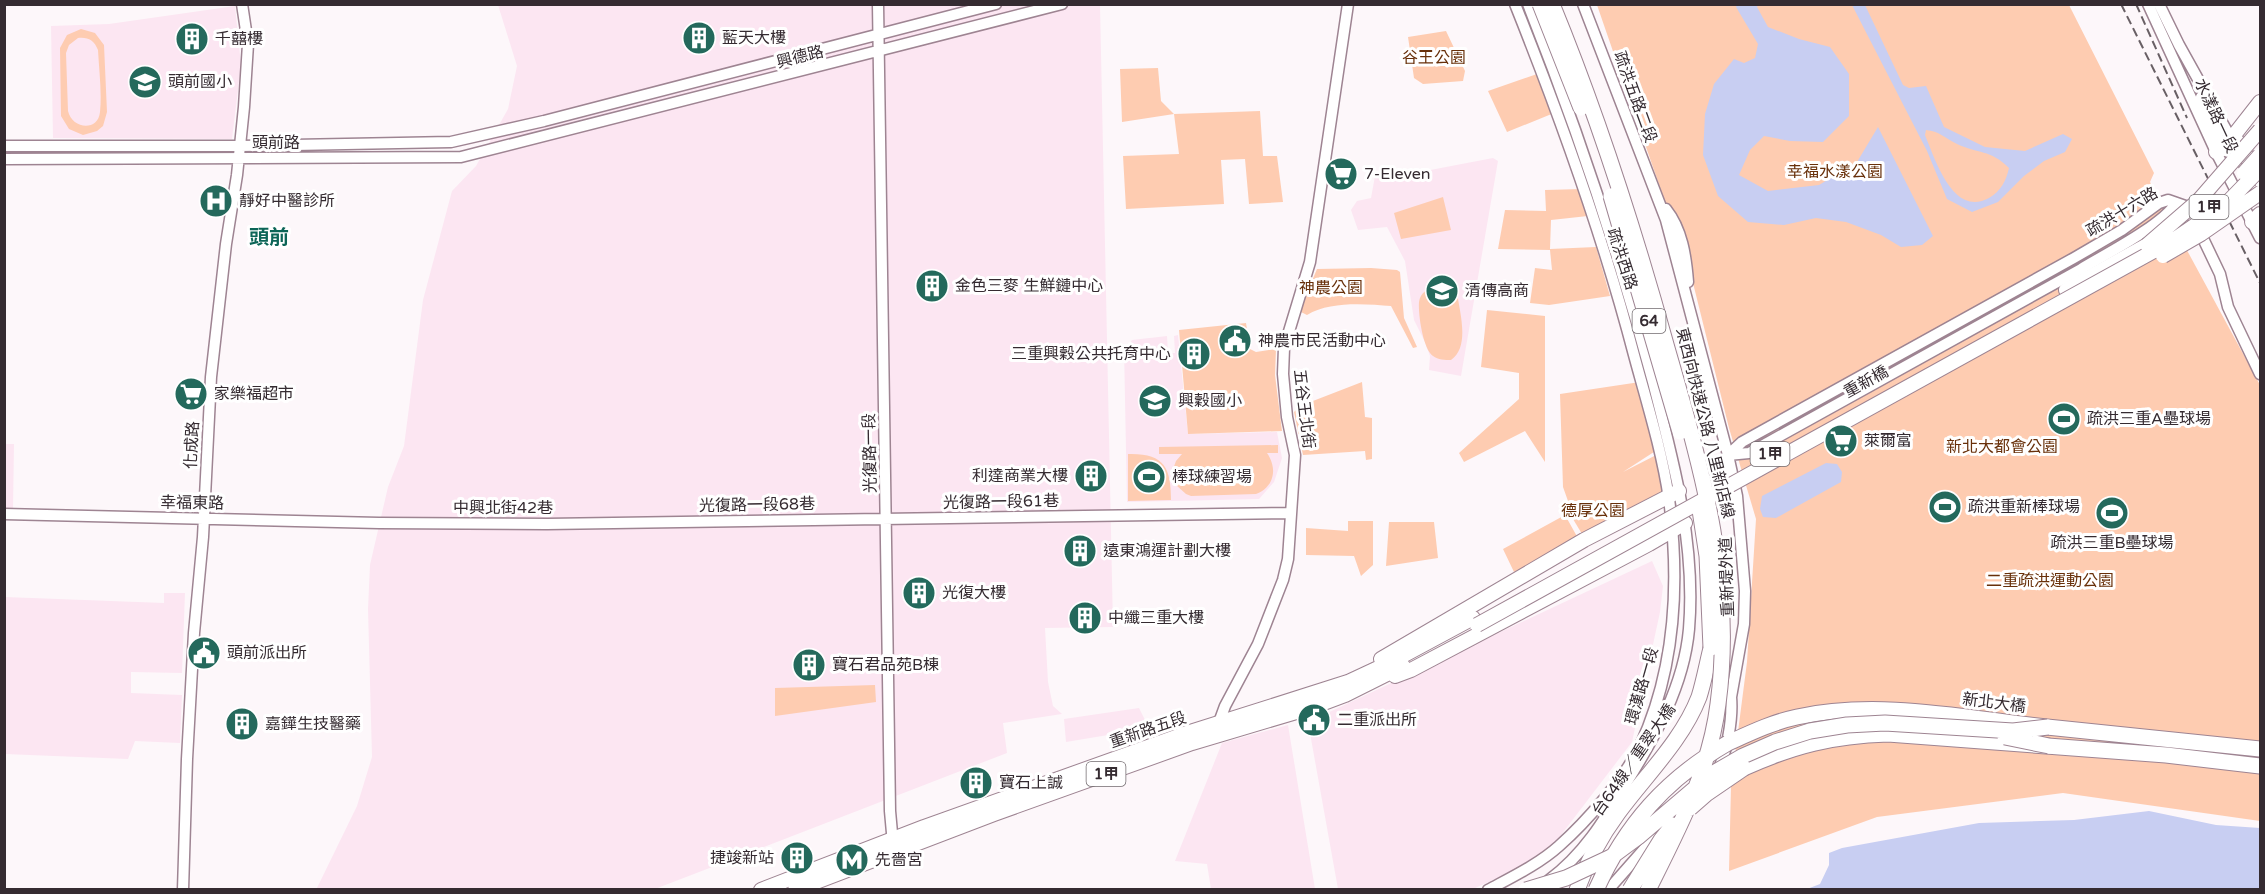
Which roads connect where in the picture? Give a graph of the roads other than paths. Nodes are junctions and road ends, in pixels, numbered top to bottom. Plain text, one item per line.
1 (242, 4) edge
2 (878, 4) edge
3 (996, 4) edge
4 (1062, 4) edge
5 (1348, 4) edge
6 (1515, 4) edge
7 (1528, 4) edge
8 (1540, 4) edge
9 (1552, 4) edge
10 (1583, 4) edge
11 (2148, 4) edge
12 (2159, 4) edge
13 (878, 35) junction
14 (880, 52) junction
15 (2260, 102) edge
16 (544, 121) joint
17 (2260, 130) edge
18 (545, 137) joint
19 (2226, 143) junction
20 (4, 146) edge
21 (240, 146) junction
22 (2260, 155) edge
23 (238, 158) junction
24 (4, 159) edge
25 (2260, 169) edge
26 (2260, 180) edge
27 (2260, 192) edge
28 (2257, 219) edge
29 (2260, 238) edge
30 (2147, 245) junction
31 (2067, 294) junction
32 (2260, 374) edge
33 (1728, 455) junction
34 (1674, 494) junction
35 (1290, 513) junction
36 (4, 514) edge
37 (204, 518) junction
38 (886, 518) junction
39 (379, 523) joint
40 (628, 523) joint
41 (1685, 523) junction
42 (1672, 530) junction
43 (1475, 621) junction
44 (1716, 650) junction
45 (1348, 682) junction
46 (1364, 686) junction
47 (1731, 697) junction
48 (2048, 727) junction
49 (1216, 730) junction
50 (2049, 746) junction
51 (2260, 748) edge
52 (2260, 766) edge
53 (893, 846) junction
54 (183, 890) edge
55 (761, 890) edge
56 (795, 890) edge
57 (1488, 890) edge
58 (1526, 890) edge
59 (1539, 890) edge
60 (1578, 890) edge
61 (1596, 890) edge
62 (1608, 890) edge
63 (1628, 890) edge
64 (1648, 890) edge

1 - 21 street, 化成路
2 - 13 street, 光復路一段
3 - 13 street, 興德路
4 - 14 street, 興德路
5 - 35 street, 五谷王北街
6 - 34 street, 疏洪西路
7 - 34 street, 疏洪西路
8 - 44 highway, 東西向快速公路 八里新店線 / 64, bridge
9 - 44 highway, 東西向快速公路 八里新店線 / 64, bridge
10 - 33 street, 疏洪五路二段
11 - 19 street, 水漾路一段
12 - 19 street, 水漾路一段
13 - 14 street, 光復路一段
13 - 16 street, 興德路
14 - 18 street, 興德路
14 - 38 street, 光復路一段
15 - 19 main road
16 - 21 street, 頭前路
17 - 30 main road, bridge
18 - 23 street, 頭前路
19 - 26 main road
19 - 27 street, 水漾路一段
19 - 28 street, 水漾路一段
20 - 21 street, 頭前路
21 - 23 street, 化成路
22 - 30 main road, 重新橋 / 1甲, bridge
23 - 24 street, 頭前路
23 - 37 street, 化成路
25 - 31 main road, 重新橋 / 1甲, bridge
27 - 31 main road, bridge
28 - 29 street, 水漾路一段
30 - 31 main road, 重新橋
31 - 43 main road, 重新橋 / 1甲
32 - 33 street, 疏洪十六路
33 - 47 street, 重新堤外道
34 - 41 street, 疏洪西路
34 - 42 street, 疏洪西路
34 - 45 main road
35 - 38 street, 光復路一段61巷
35 - 49 street, 五谷王北街
36 - 37 street, 幸福東路
37 - 39 street, 幸福東路
37 - 54 street, 化成路
38 - 40 street, 光復路一段68巷
38 - 53 street, 光復路一段
39 - 40 street, 中興北街42巷
41 - 42 main road
41 - 59 street, 環漢路一段
42 - 46 main road
42 - 57 street, 環漢路一段
43 - 45 main road, 重新路五段 / 1甲
43 - 46 main road, 重新路五段 / 1甲
44 - 60 highway, 台64線／重翠大橋 / 64, bridge
44 - 64 highway, 64, bridge
45 - 49 main road, 重新路五段 / 1甲
46 - 49 main road, 重新路五段 / 1甲
47 - 62 street, 重新堤外道
47 - 63 street, 重新堤外道
48 - 51 highway, 新北大橋
48 - 58 highway, bridge
48 - 61 highway, 新北大橋, bridge
49 - 53 main road, 重新路五段 / 1甲
50 - 52 highway
50 - 59 highway, bridge
50 - 63 highway, bridge
53 - 55 main road, 重新路五段 / 1甲
53 - 56 main road, 重新路五段 / 1甲

